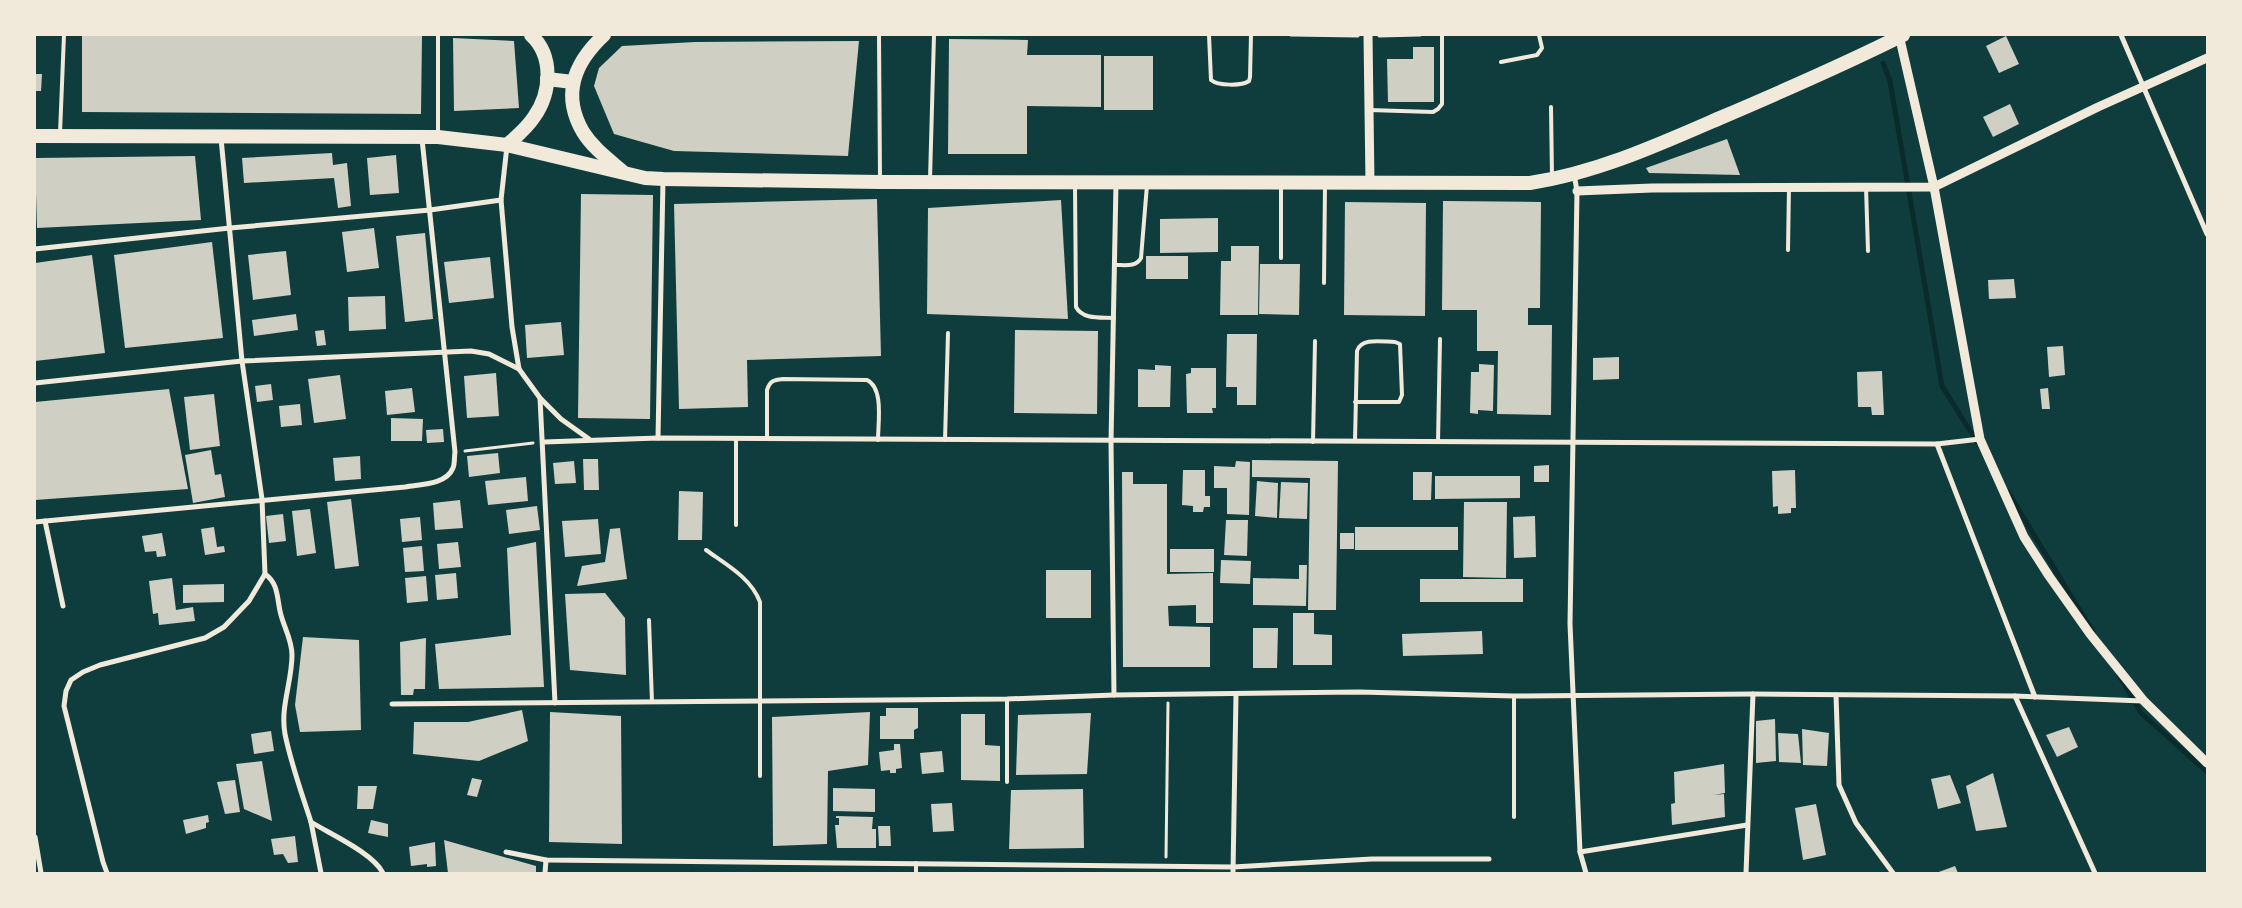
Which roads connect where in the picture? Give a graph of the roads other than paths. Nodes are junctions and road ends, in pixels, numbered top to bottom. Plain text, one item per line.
1 (64, 35) edge
2 (438, 35) edge
3 (531, 35) edge
4 (604, 35) edge
5 (879, 35) edge
6 (934, 35) edge
7 (1209, 35) edge
8 (1251, 35) edge
9 (1368, 35) edge
10 (1442, 35) edge
11 (1539, 35) edge
12 (2121, 35) edge
13 (1900, 36) edge
14 (2207, 58) edge
15 (1501, 62) dead end
16 (547, 79) junction
17 (573, 82) junction
18 (2144, 86) junction
19 (1551, 107) dead end
20 (1368, 110) junction
21 (35, 136) edge
22 (60, 136) junction
23 (421, 136) junction
24 (220, 137) junction
25 (438, 137) junction
26 (507, 145) junction
27 (624, 173) junction
28 (1574, 174) junction
29 (663, 179) junction
30 (1552, 180) junction
31 (930, 181) junction
32 (1075, 181) junction
33 (1147, 181) junction
34 (880, 182) junction
35 (1116, 182) junction
36 (1281, 182) junction
37 (1325, 182) junction
38 (1370, 183) junction
39 (1866, 187) junction
40 (1934, 187) junction
41 (1789, 188) junction
42 (1577, 191) junction
43 (501, 200) junction
44 (430, 210) junction
45 (230, 228) junction
46 (2207, 234) edge
47 (35, 249) edge
48 (1788, 250) dead end
49 (1868, 251) dead end
50 (1281, 258) dead end
51 (1116, 265) junction
52 (1324, 283) dead end
53 (1114, 318) junction
54 (948, 333) dead end
55 (1440, 339) dead end
56 (1315, 341) dead end
57 (445, 351) junction
58 (242, 361) junction
59 (519, 369) junction
60 (35, 383) edge
61 (540, 398) junction
62 (1355, 402) junction
63 (658, 438) junction
64 (590, 439) junction
65 (736, 439) junction
66 (767, 439) junction
67 (1980, 439) junction
68 (878, 440) junction
69 (945, 440) junction
70 (1573, 441) junction
71 (544, 442) junction
72 (1112, 442) junction
73 (1313, 442) junction
74 (1355, 442) junction
75 (1438, 442) junction
76 (1938, 444) junction
77 (262, 499) junction
78 (45, 521) junction
79 (35, 522) edge
80 (736, 525) dead end
81 (706, 550) dead end
82 (265, 574) junction
83 (63, 606) dead end
84 (649, 620) dead end
85 (1236, 694) junction
86 (1753, 694) junction
87 (1114, 695) junction
88 (1836, 695) junction
89 (1514, 696) junction
90 (1574, 696) junction
91 (2015, 696) junction
92 (2035, 697) junction
93 (1007, 699) junction
94 (762, 700) junction
95 (2144, 701) junction
96 (652, 702) junction
97 (555, 703) junction
98 (392, 704) dead end
99 (2207, 763) edge
100 (760, 776) dead end
101 (1007, 782) dead end
102 (1514, 816) dead end
103 (311, 822) junction
104 (1747, 825) junction
105 (35, 837) edge
106 (506, 852) dead end
107 (1580, 852) junction
108 (1489, 859) dead end
109 (546, 860) junction
110 (916, 863) junction
111 (1233, 870) edge
112 (41, 873) edge
113 (107, 873) edge
114 (321, 873) edge
115 (383, 873) edge
116 (545, 873) edge
117 (916, 873) edge
118 (1586, 873) edge
119 (1746, 873) edge
120 (1893, 873) edge
121 (2095, 873) edge

1 - 22 lane
2 - 25 lane
3 - 16 highway
4 - 17 highway
5 - 34 lane
6 - 31 lane
7 - 8 lane
9 - 20 street
10 - 20 lane
11 - 15 lane
12 - 18 street
13 - 28 highway
13 - 40 street
14 - 18 street
16 - 17 highway
16 - 26 highway
17 - 27 highway
18 - 40 street
18 - 46 street
19 - 30 lane
20 - 38 street
21 - 22 highway
22 - 24 highway
23 - 24 highway
23 - 25 highway
23 - 44 street
24 - 45 street
25 - 26 highway
26 - 27 highway
26 - 43 street
27 - 29 highway
28 - 30 highway
28 - 42 street
29 - 34 highway
29 - 63 street
30 - 38 highway
31 - 32 highway
31 - 34 highway
32 - 35 highway
32 - 53 lane
33 - 35 highway
33 - 36 highway
33 - 51 lane
35 - 51 street
36 - 37 highway
36 - 50 lane
37 - 38 highway
37 - 52 lane
39 - 40 street
39 - 41 street
39 - 49 lane
40 - 67 street
41 - 42 street
41 - 48 lane
42 - 70 street
43 - 44 street
43 - 59 street
44 - 45 street
44 - 57 street
45 - 47 street
45 - 58 street
51 - 53 street
53 - 72 street
54 - 69 lane
55 - 75 lane
56 - 73 lane
57 - 58 street
57 - 59 street
57 - 77 street
58 - 60 street
58 - 77 street
59 - 61 street
61 - 64 street
61 - 71 street
62 - 62 lane
62 - 74 lane
63 - 64 street
63 - 65 street
64 - 71 street
65 - 66 street
65 - 80 lane
66 - 68 street
66 - 68 lane
67 - 76 street
67 - 95 street
68 - 69 street
69 - 72 street
70 - 75 street
70 - 76 street
70 - 90 street
71 - 97 street
72 - 73 street
72 - 87 street
73 - 74 street
74 - 75 street
76 - 92 street
77 - 78 street
77 - 82 street
78 - 79 street
78 - 83 street
81 - 94 lane
82 - 103 street
82 - 113 street
84 - 96 lane
85 - 87 street
85 - 89 street
85 - 111 street
86 - 88 street
86 - 90 street
86 - 104 street
87 - 93 street
88 - 91 street
88 - 120 street
89 - 90 street
89 - 102 lane
90 - 107 street
91 - 92 street
91 - 121 street
92 - 95 street
93 - 94 street
93 - 101 lane
94 - 96 street
94 - 100 lane
95 - 99 street
96 - 97 street
97 - 98 street
103 - 114 street
103 - 115 street
104 - 107 street
104 - 119 street
105 - 112 street
106 - 109 street
107 - 118 street
108 - 111 street
109 - 110 street
109 - 116 street
110 - 111 street
110 - 117 lane

